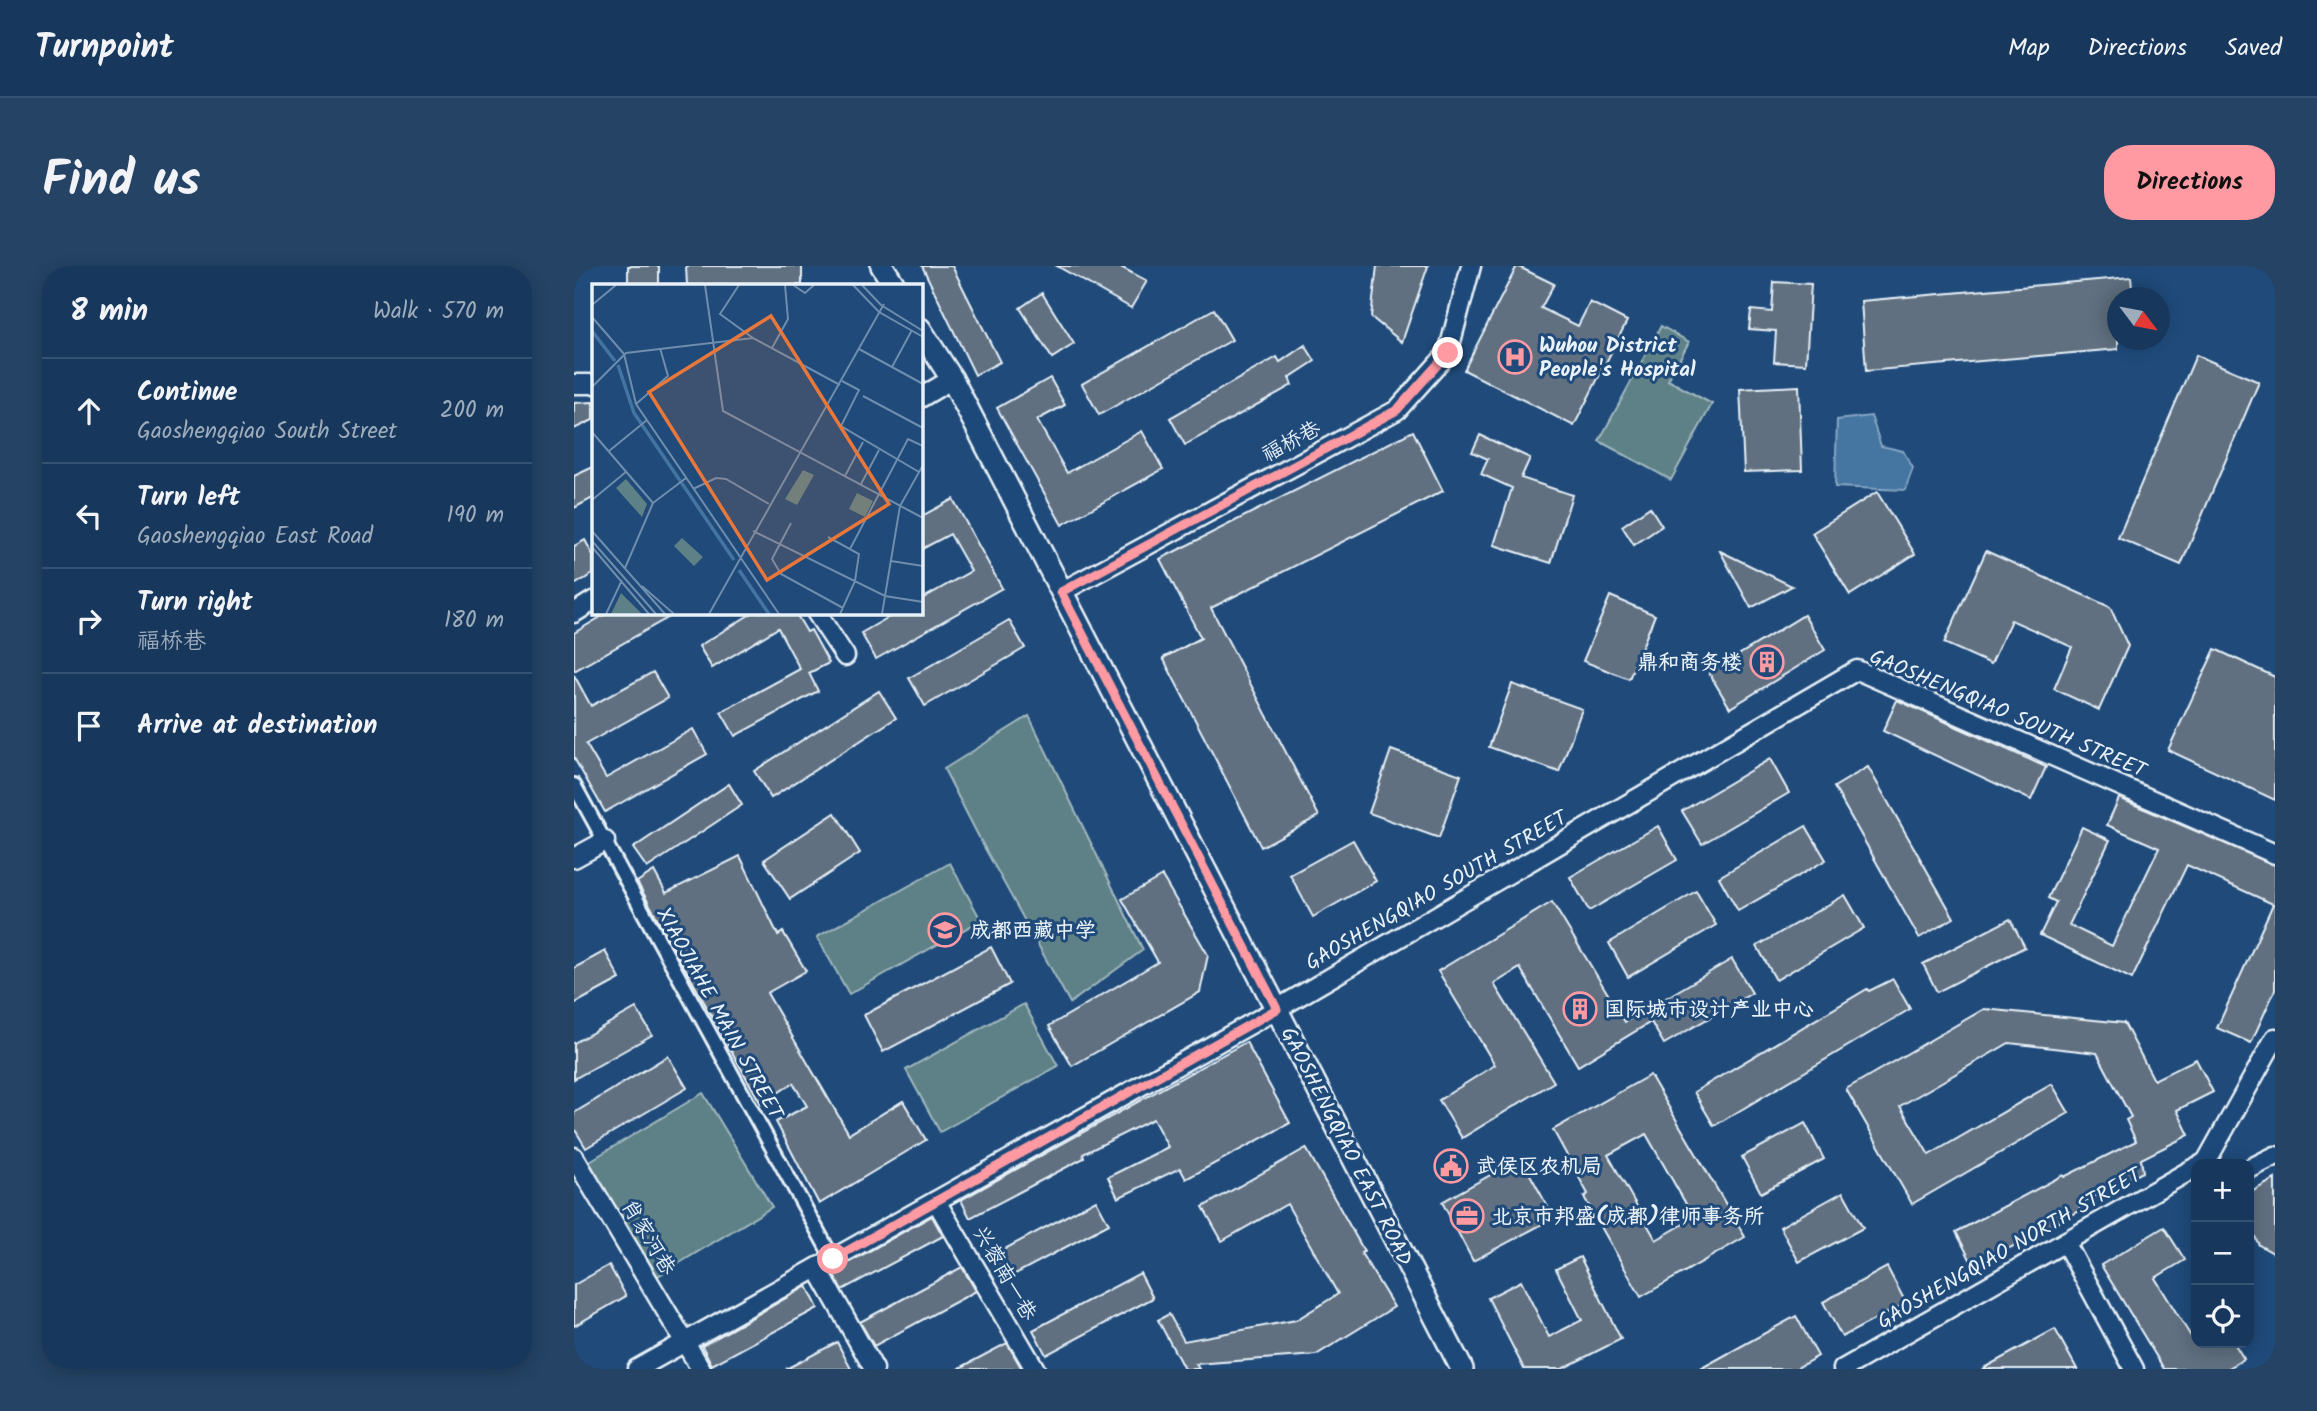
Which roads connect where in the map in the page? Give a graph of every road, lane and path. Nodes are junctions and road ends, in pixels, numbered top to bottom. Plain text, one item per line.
1 (882, 266) edge
2 (1471, 266) edge
3 (893, 284) edge
4 (922, 331) edge
5 (952, 379) junction
6 (574, 384) edge
7 (592, 384) edge
8 (922, 397) edge
9 (1061, 592) junction
10 (592, 602) edge
11 (574, 613) edge
12 (817, 614) edge
13 (845, 656) dead end
14 (574, 785) edge
15 (605, 841) junction
16 (2275, 854) edge
17 (574, 858) edge
18 (1277, 1009) junction
19 (2275, 1038) edge
20 (2275, 1156) edge
21 (574, 1157) edge
22 (2206, 1159) edge
23 (2254, 1166) edge
24 (2191, 1171) edge
25 (936, 1201) junction
26 (2066, 1242) junction
27 (833, 1259) junction
28 (817, 1268) junction
29 (686, 1341) junction
30 (637, 1369) edge
31 (701, 1369) edge
32 (874, 1369) edge
33 (1035, 1369) edge
34 (1462, 1369) edge
35 (1843, 1369) edge
36 (2134, 1369) edge

1 - 3 street
2 - 9 street, 福桥巷
4 - 5 street, GAOSHENGQIAO EAST ROAD
5 - 8 street
5 - 9 street, GAOSHENGQIAO EAST ROAD
6 - 7 street
9 - 18 street, GAOSHENGQIAO EAST ROAD
10 - 11 street
12 - 13 street
14 - 15 street, XIAOJIAHE MAIN STREET
15 - 17 street
15 - 27 street, XIAOJIAHE MAIN STREET
16 - 18 street, GAOSHENGQIAO SOUTH STREET
18 - 25 street, GAOSHENGQIAO SOUTH STREET
18 - 34 street, GAOSHENGQIAO EAST ROAD
19 - 22 street, GAOSHENGQIAO NORTH STREET
20 - 23 street
21 - 29 street, 肖家河巷
24 - 26 street, GAOSHENGQIAO NORTH STREET
25 - 27 street, GAOSHENGQIAO SOUTH STREET
25 - 33 street, 兴蓉南一巷
26 - 35 street, GAOSHENGQIAO NORTH STREET
26 - 36 street
27 - 28 street, GAOSHENGQIAO SOUTH STREET
28 - 29 street, GAOSHENGQIAO SOUTH STREET
28 - 32 street
29 - 30 street, GAOSHENGQIAO SOUTH STREET
29 - 31 street, 肖家河巷

